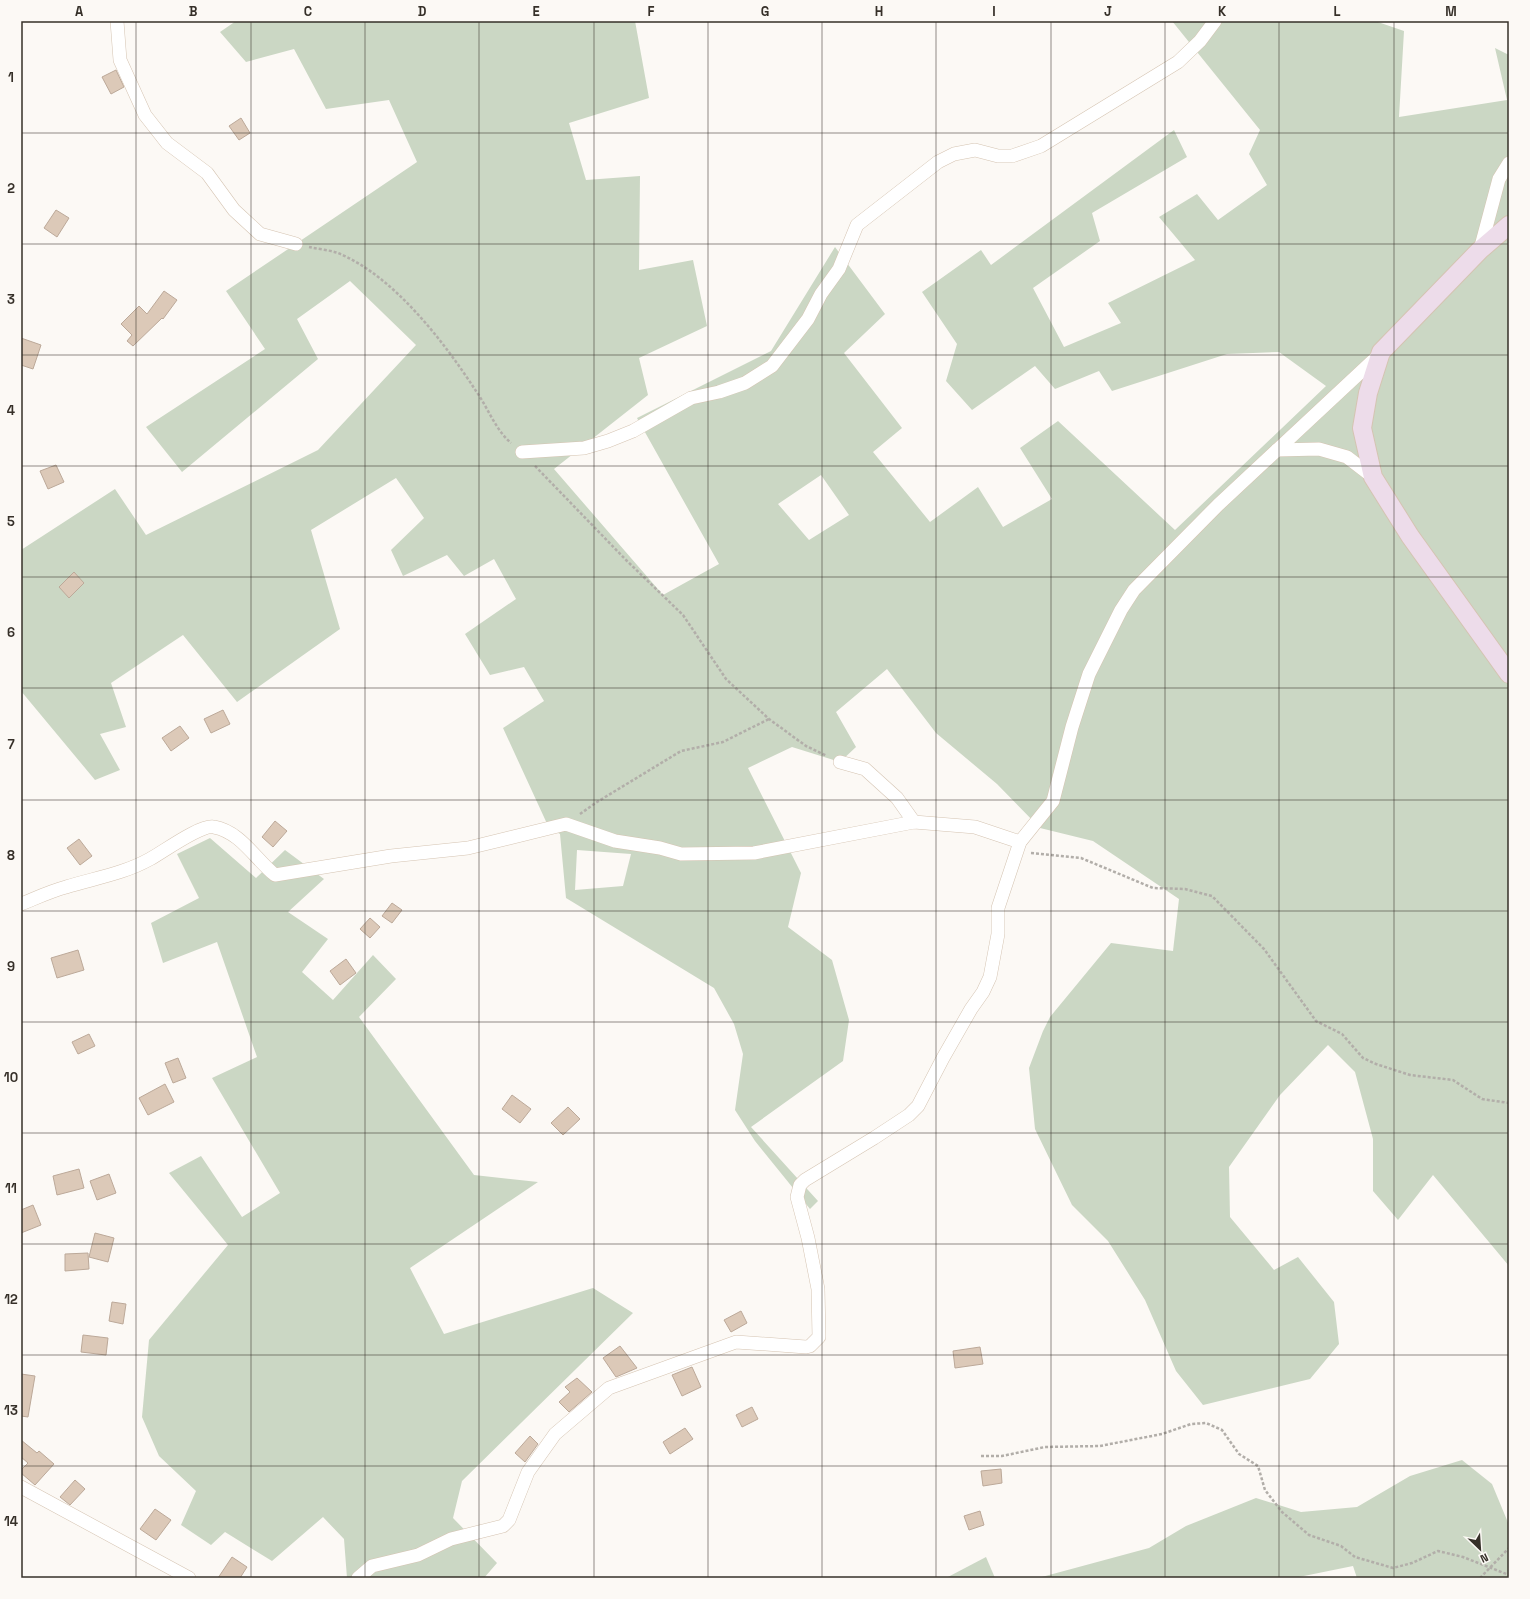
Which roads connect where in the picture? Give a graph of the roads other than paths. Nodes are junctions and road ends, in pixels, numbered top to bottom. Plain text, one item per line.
1 (117, 21) edge
2 (1214, 21) edge
3 (1509, 163) edge
4 (1509, 224) edge
5 (296, 244) road end
6 (1480, 250) junction
7 (1381, 352) junction
8 (1277, 450) junction
9 (522, 452) road end
10 (1373, 477) junction
11 (1509, 674) edge
12 (840, 762) road end
13 (914, 822) junction
14 (1019, 847) junction
15 (21, 904) edge
16 (21, 1487) edge
17 (189, 1578) edge
18 (358, 1578) edge

1 - 5 street
2 - 9 street
3 - 6 street
4 - 6 street
6 - 7 street
7 - 8 street
7 - 10 street
8 - 10 street
8 - 14 street
10 - 11 street
12 - 13 street
13 - 14 street
13 - 15 street
14 - 18 street
16 - 17 street

